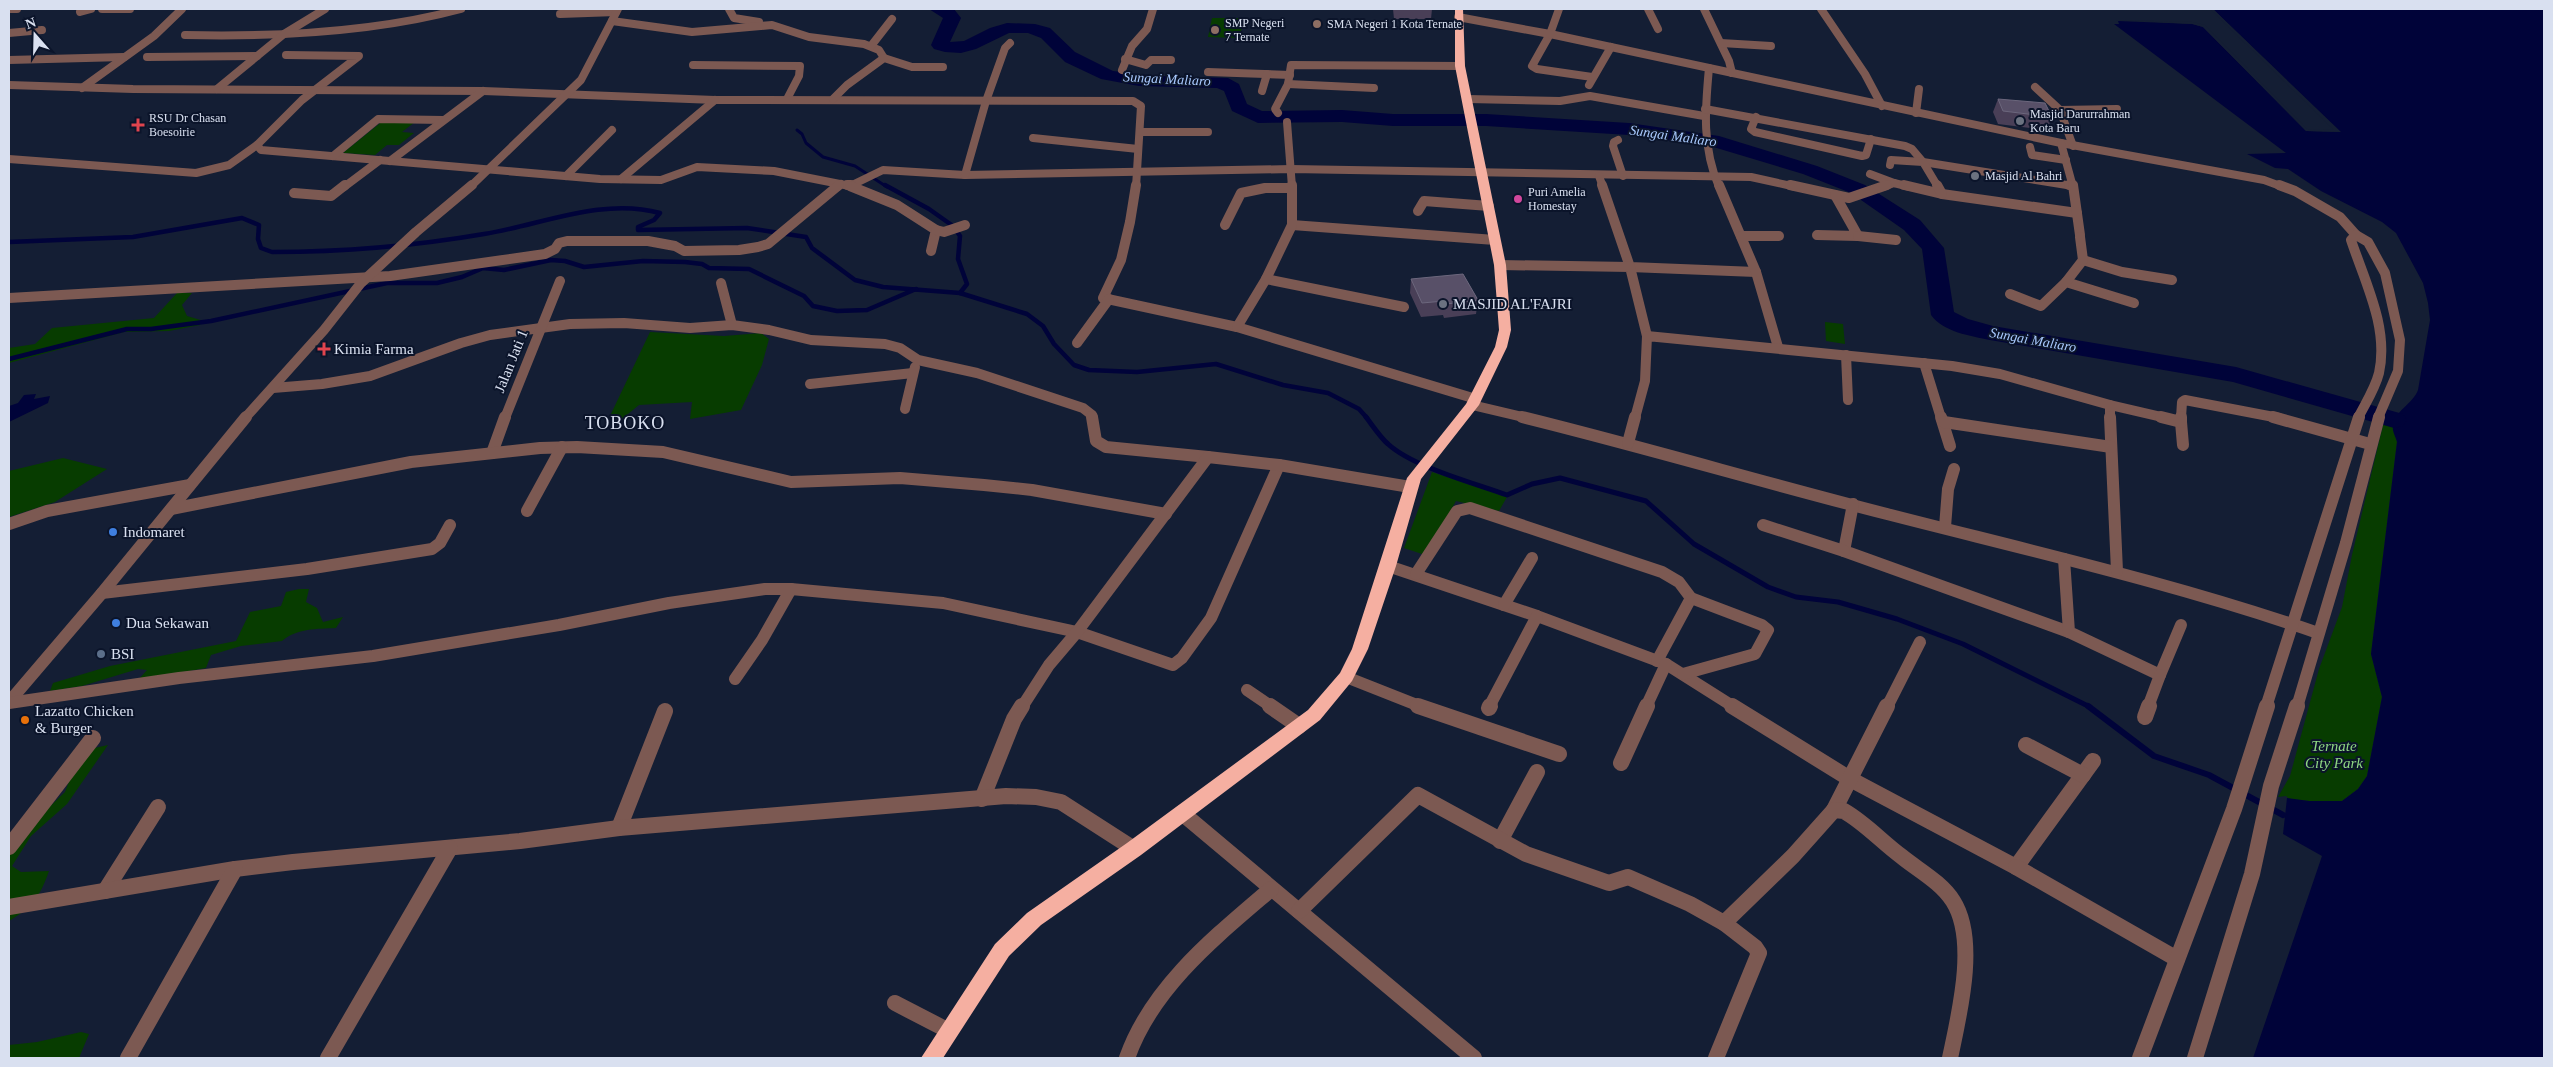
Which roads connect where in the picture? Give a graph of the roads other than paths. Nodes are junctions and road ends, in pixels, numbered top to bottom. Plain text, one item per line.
1 (17, 9) edge
2 (91, 9) edge
3 (102, 9) edge
4 (130, 9) edge
5 (182, 9) edge
6 (325, 9) edge
7 (462, 9) edge
8 (729, 9) edge
9 (1153, 9) edge
10 (1559, 9) edge
11 (1648, 9) edge
12 (1704, 9) edge
13 (1821, 9) edge
14 (9, 10) edge
15 (617, 11) edge
16 (80, 12) dead end
17 (1458, 13) edge
18 (560, 14) dead end
19 (892, 19) dead end
20 (612, 22) junction
21 (760, 24) junction
22 (1658, 29) dead end
23 (42, 30) dead end
24 (9, 33) edge
25 (284, 34) junction
26 (1550, 34) junction
27 (185, 35) dead end
28 (1010, 43) dead end
29 (1721, 43) junction
30 (871, 46) junction
31 (1772, 46) dead end
32 (1611, 47) junction
33 (286, 54) dead end
34 (257, 56) junction
35 (124, 57) junction
36 (148, 57) dead end
37 (884, 58) junction
38 (1124, 59) junction
39 (9, 60) edge
40 (1171, 60) dead end
41 (693, 65) dead end
42 (1460, 66) junction
43 (942, 67) dead end
44 (1709, 68) junction
45 (1122, 70) dead end
46 (1208, 72) dead end
47 (1732, 73) junction
48 (1266, 74) junction
49 (1290, 75) junction
50 (1592, 78) junction
51 (1288, 84) junction
52 (9, 85) edge
53 (1358, 87) junction
54 (2035, 87) dead end
55 (82, 88) junction
56 (315, 88) junction
57 (1374, 88) dead end
58 (217, 89) junction
59 (1919, 89) dead end
60 (483, 90) junction
61 (1262, 91) dead end
62 (570, 93) junction
63 (1357, 96) dead end
64 (1584, 97) junction
65 (787, 99) junction
66 (833, 99) junction
67 (1468, 99) junction
68 (715, 100) junction
69 (986, 102) junction
70 (1882, 106) junction
71 (2117, 109) dead end
72 (2060, 110) junction
73 (1705, 112) junction
74 (1278, 113) dead end
75 (1916, 113) junction
76 (1756, 117) junction
77 (442, 120) junction
78 (1287, 122) dead end
79 (612, 130) dead end
80 (1140, 132) junction
81 (1208, 132) dead end
82 (1033, 138) dead end
83 (1871, 139) junction
84 (1618, 140) dead end
85 (2062, 143) junction
86 (257, 145) junction
87 (2073, 146) junction
88 (2030, 147) dead end
89 (1138, 149) junction
90 (332, 156) junction
91 (9, 159) edge
92 (2066, 160) junction
93 (385, 161) junction
94 (1923, 162) junction
95 (1890, 165) dead end
96 (1291, 169) junction
97 (489, 170) junction
98 (1138, 173) junction
99 (1484, 174) junction
100 (1870, 174) dead end
101 (965, 175) junction
102 (566, 176) junction
103 (1599, 176) junction
104 (1622, 176) junction
105 (1715, 177) junction
106 (621, 179) junction
107 (1894, 183) junction
108 (846, 185) junction
109 (2073, 186) junction
110 (1292, 188) junction
111 (294, 193) dead end
112 (1942, 194) junction
113 (1835, 195) junction
114 (1489, 206) junction
115 (1418, 211) dead end
116 (2077, 213) junction
117 (965, 225) dead end
118 (1225, 225) dead end
119 (1292, 225) junction
120 (936, 230) junction
121 (1818, 235) dead end
122 (2356, 235) junction
123 (1741, 236) junction
124 (1779, 236) dead end
125 (1858, 236) junction
126 (1495, 240) junction
127 (1896, 240) dead end
128 (931, 251) dead end
129 (2083, 260) junction
130 (1500, 265) junction
131 (1630, 267) junction
132 (1756, 272) junction
133 (364, 279) junction
134 (1266, 279) junction
135 (2172, 280) dead end
136 (560, 281) dead end
137 (2066, 282) junction
138 (721, 283) dead end
139 (2010, 294) dead end
140 (9, 298) edge
141 (1109, 299) junction
142 (2134, 303) dead end
143 (1404, 307) dead end
144 (732, 325) junction
145 (540, 327) junction
146 (1237, 327) junction
147 (1647, 336) junction
148 (2379, 337) junction
149 (2400, 340) junction
150 (1077, 343) dead end
151 (1778, 347) junction
152 (1846, 355) junction
153 (918, 360) junction
154 (1924, 362) junction
155 (913, 373) junction
156 (810, 384) dead end
157 (273, 388) junction
158 (1848, 400) dead end
159 (1474, 402) junction
160 (2110, 404) junction
161 (905, 409) dead end
162 (1944, 422) junction
163 (2181, 422) junction
164 (2352, 438) junction
165 (1628, 443) junction
166 (2370, 444) junction
167 (2183, 445) dead end
168 (1950, 446) dead end
169 (562, 447) junction
170 (2110, 447) junction
171 (492, 453) junction
172 (1208, 457) junction
173 (1279, 465) junction
174 (1954, 469) dead end
175 (1412, 482) junction
176 (190, 484) junction
177 (1853, 504) junction
178 (171, 509) junction
179 (527, 511) dead end
180 (1166, 514) junction
181 (9, 524) edge
182 (450, 525) dead end
183 (1763, 525) dead end
184 (1945, 527) junction
185 (1844, 550) junction
186 (1532, 558) dead end
187 (2064, 559) junction
188 (1388, 566) junction
189 (2117, 571) junction
190 (1416, 574) junction
191 (791, 589) junction
192 (102, 593) junction
193 (1691, 598) junction
194 (1504, 605) junction
195 (1537, 616) junction
196 (2293, 624) junction
197 (2181, 625) dead end
198 (1077, 632) junction
199 (2069, 632) junction
200 (2318, 633) junction
201 (1920, 642) dead end
202 (1661, 663) junction
203 (1683, 674) junction
204 (2160, 675) junction
205 (1346, 677) junction
206 (735, 679) dead end
207 (1247, 690) dead end
208 (12, 699) edge
209 (1489, 708) dead end
210 (665, 711) dead end
211 (2145, 717) dead end
212 (1299, 726) junction
213 (93, 738) dead end
214 (2026, 745) dead end
215 (1559, 754) dead end
216 (2093, 761) dead end
217 (1621, 763) dead end
218 (1537, 772) dead end
219 (2083, 775) junction
220 (1850, 779) junction
221 (982, 799) junction
222 (158, 807) dead end
223 (1834, 810) junction
224 (1182, 813) junction
225 (619, 828) junction
226 (1500, 841) junction
227 (9, 847) edge
228 (450, 848) junction
229 (1134, 849) junction
230 (2016, 867) junction
231 (234, 869) junction
232 (1271, 889) junction
233 (105, 890) junction
234 (9, 907) edge
235 (1299, 911) junction
236 (1724, 923) junction
237 (2177, 959) junction
238 (895, 1003) dead end
239 (949, 1031) junction
240 (2146, 1056) edge
241 (128, 1058) edge
242 (328, 1058) edge
243 (931, 1058) edge
244 (1127, 1058) edge
245 (1474, 1058) edge
246 (1716, 1058) edge
247 (1950, 1058) edge
248 (2195, 1058) edge

1 - 14 street
2 - 16 street
3 - 4 street
5 - 35 street
6 - 25 street
7 - 25 street
8 - 21 street
9 - 38 street
10 - 26 street
11 - 22 street
12 - 29 street
13 - 70 street
15 - 18 street
15 - 20 street
17 - 26 street
17 - 42 highway
19 - 30 street
20 - 21 street
20 - 62 street
21 - 30 street
23 - 24 street
25 - 27 street
25 - 34 street
26 - 32 street
26 - 50 street
28 - 69 street
29 - 31 street
29 - 47 street
30 - 37 street
32 - 44 street
32 - 50 street
33 - 56 street
34 - 36 street
34 - 58 street
35 - 39 street
35 - 55 street
37 - 43 street
37 - 66 street
38 - 40 street
38 - 45 street
41 - 65 street
42 - 49 street
42 - 67 highway
44 - 47 street
44 - 73 street
46 - 48 street
47 - 70 street
48 - 49 street
48 - 61 street
49 - 51 street
50 - 64 street
51 - 53 street
51 - 74 street
52 - 55 street
53 - 57 street
53 - 63 street
54 - 72 street
55 - 58 street
56 - 58 street
56 - 60 street
56 - 86 street
59 - 75 street
60 - 62 street
60 - 77 street
62 - 68 street
62 - 97 street
64 - 67 street
64 - 73 street
65 - 66 street
65 - 68 street
66 - 69 street
67 - 99 highway
68 - 106 street
69 - 80 street
69 - 101 street
70 - 75 street
71 - 72 street
72 - 87 street
73 - 76 street
73 - 105 street
75 - 85 street
76 - 83 street
76 - 83 street
77 - 90 street
77 - 93 street
78 - 96 street
79 - 102 street
80 - 81 street
80 - 89 street
82 - 89 street
83 - 94 street
84 - 104 street
85 - 87 street
85 - 92 street
86 - 90 street
86 - 91 street
87 - 122 street
88 - 92 street
89 - 98 street
90 - 93 street
92 - 109 street
93 - 97 street
93 - 111 street
94 - 95 street
94 - 109 street
94 - 112 street
96 - 98 street
96 - 99 street
96 - 110 street
97 - 102 street
97 - 133 street
98 - 101 street
98 - 141 street
99 - 103 street
99 - 114 highway
100 - 107 street
101 - 108 street
102 - 106 street
103 - 104 street
103 - 131 street
104 - 105 street
105 - 113 street
105 - 123 street
106 - 108 street
107 - 112 street
107 - 113 street
108 - 120 street
108 - 133 street
109 - 116 street
110 - 118 street
110 - 119 street
112 - 116 street
113 - 125 street
114 - 115 street
114 - 126 highway
116 - 129 street
117 - 120 street
119 - 126 street
119 - 134 street
120 - 128 street
121 - 125 street
122 - 148 street
122 - 149 street
123 - 124 street
123 - 132 street
125 - 127 street
126 - 130 highway
129 - 135 street
129 - 137 street
130 - 131 street
130 - 159 highway
131 - 132 street
131 - 147 street
132 - 151 street
133 - 140 street
133 - 157 street
134 - 143 street
134 - 146 street
136 - 145 street, Jalan Jati 1
137 - 139 street
137 - 142 street
138 - 144 street
141 - 146 street
141 - 150 street
144 - 145 street
144 - 153 street
145 - 157 street
145 - 171 street, Jalan Jati 1
146 - 159 street
147 - 151 street
147 - 165 street
148 - 149 street
148 - 164 street
149 - 166 street
151 - 152 street
152 - 154 street
152 - 158 street
153 - 155 street
153 - 172 street
154 - 160 street
154 - 162 street
155 - 156 street
155 - 161 street
157 - 176 street
159 - 165 street
159 - 175 highway
160 - 163 street
160 - 170 street
162 - 168 street
162 - 170 street
163 - 164 street
163 - 167 street
164 - 166 street
164 - 196 street
165 - 177 street
166 - 200 street
169 - 171 street
169 - 179 street
169 - 180 street
170 - 189 street
171 - 178 street
172 - 173 street
172 - 180 street
173 - 175 street
173 - 198 street
174 - 184 street
175 - 188 highway
176 - 178 street
176 - 181 street
177 - 184 street
177 - 185 street
178 - 192 street
180 - 198 street
182 - 192 street
183 - 185 street
184 - 187 street
185 - 199 street
186 - 194 street
187 - 189 street
187 - 199 street
188 - 190 street
188 - 205 highway
189 - 196 street
190 - 193 street
190 - 194 street
191 - 198 street
191 - 206 street
191 - 208 street
192 - 208 street
193 - 202 street
193 - 203 street
194 - 195 street
195 - 202 street
195 - 209 street
196 - 200 street
196 - 237 street
197 - 204 street
198 - 221 street
199 - 204 street
200 - 248 street
201 - 220 street
202 - 203 street
202 - 217 street
203 - 220 street
204 - 211 street
205 - 212 highway
205 - 215 street
207 - 212 street
210 - 225 street
212 - 224 highway
213 - 227 street
214 - 219 street
216 - 219 street
218 - 226 street
219 - 230 street
220 - 223 street
220 - 230 street
221 - 225 street
221 - 229 street
222 - 233 street
223 - 236 street
223 - 247 street
224 - 229 highway
224 - 232 street
225 - 228 street
226 - 235 street
226 - 236 street
228 - 231 street
228 - 242 street
229 - 239 highway
230 - 237 street
231 - 233 street
231 - 241 street
232 - 235 street
232 - 244 street
233 - 234 street
235 - 245 street
236 - 246 street
237 - 240 street
238 - 239 street
239 - 243 highway

